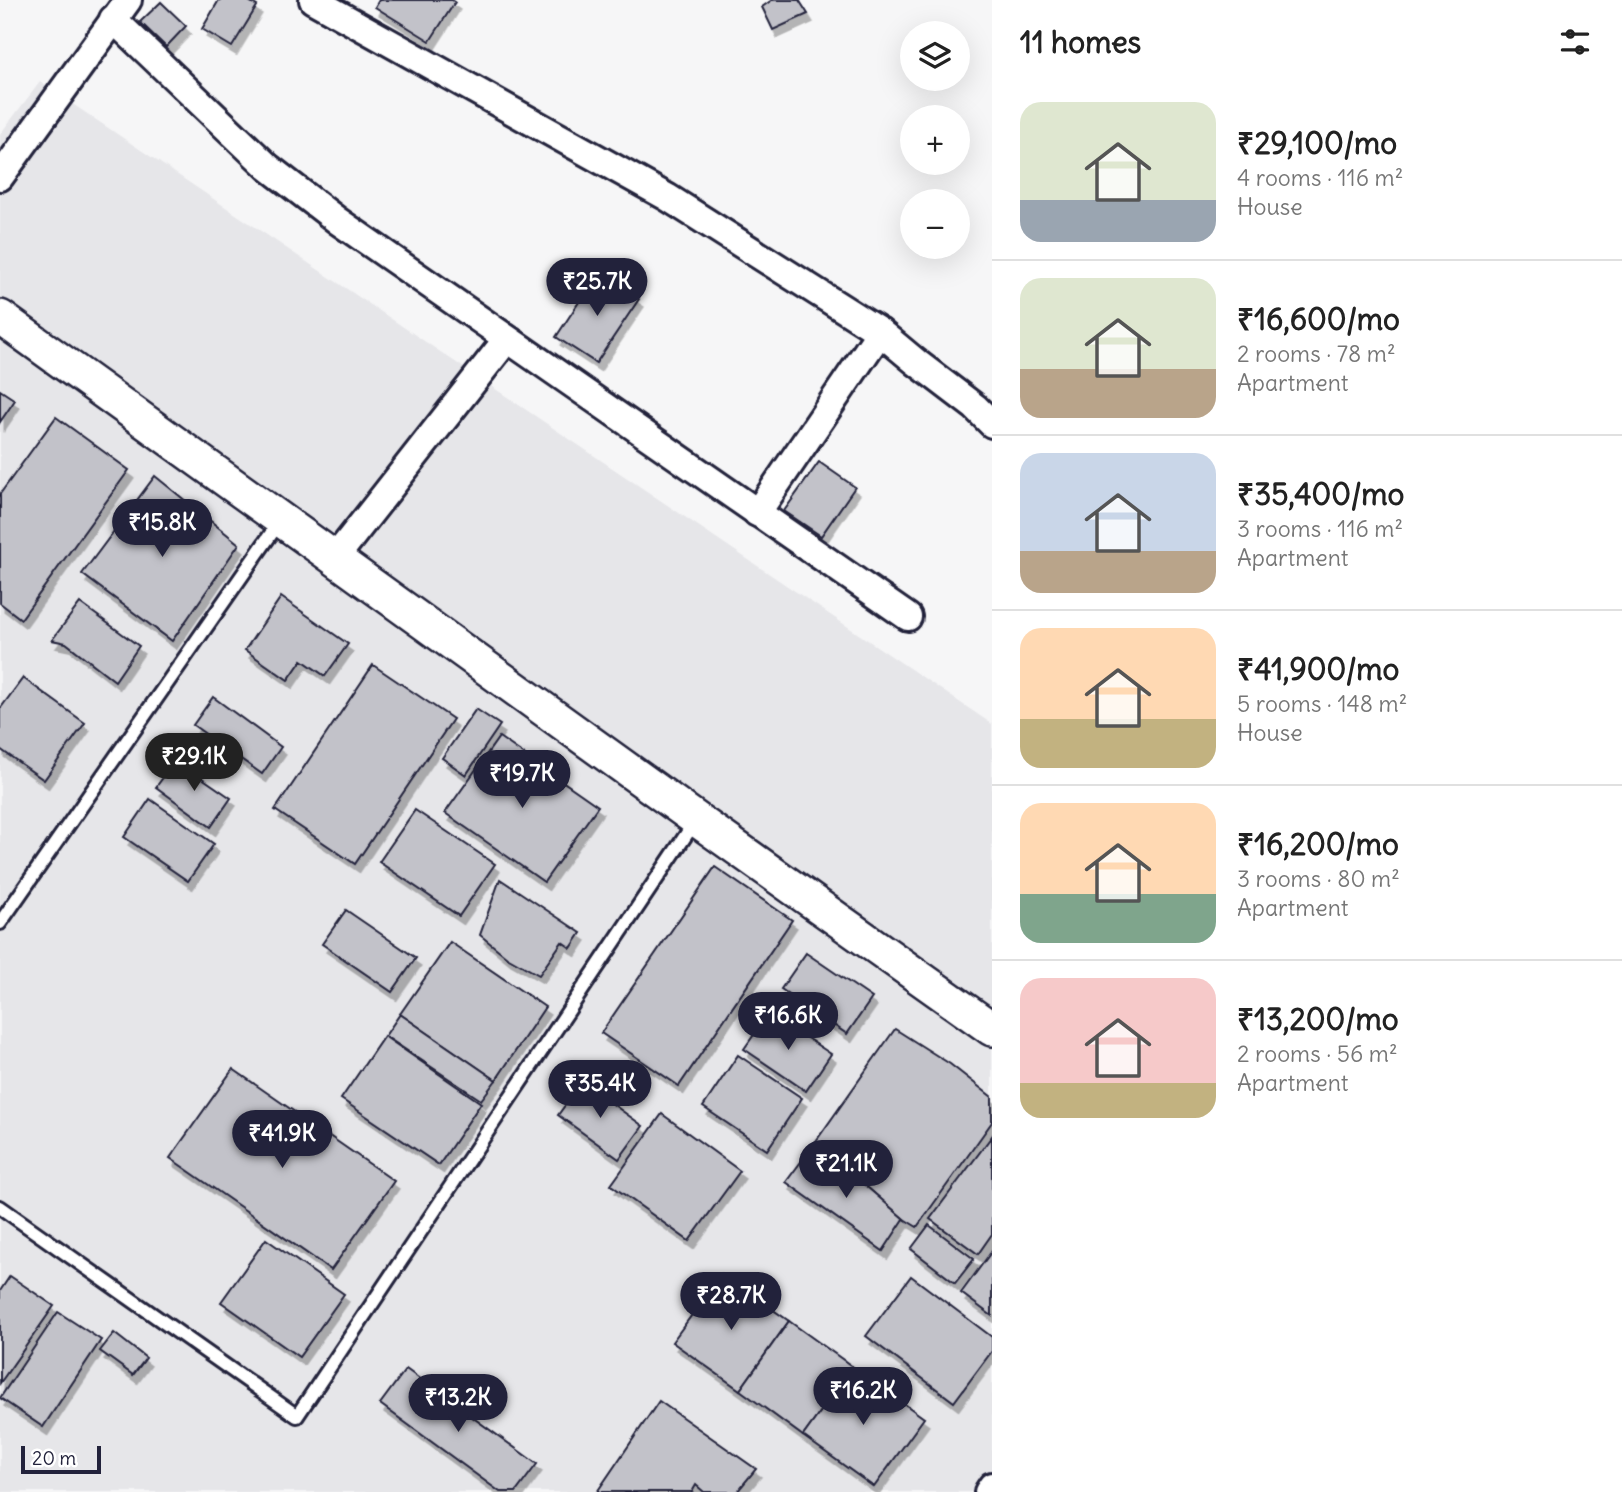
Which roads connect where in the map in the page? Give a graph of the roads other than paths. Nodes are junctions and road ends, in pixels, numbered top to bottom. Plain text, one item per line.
1 (313, 0) edge
2 (120, 10) edge
3 (0, 177) edge
4 (0, 317) edge
5 (880, 332) junction
6 (507, 339) junction
7 (992, 424) edge
8 (757, 513) junction
9 (281, 519) junction
10 (334, 558) junction
11 (908, 617) dead end
12 (696, 819) junction
13 (0, 923) edge
14 (992, 1029) edge
15 (0, 1207) edge
16 (992, 1486) edge
17 (988, 1492) edge

1 - 5 street
2 - 3 street
2 - 6 street
4 - 9 street
5 - 7 street
5 - 8 street
6 - 8 street
6 - 10 street
8 - 11 street
9 - 10 street
9 - 13 lane
10 - 12 street
12 - 14 street
12 - 15 lane
16 - 17 street

